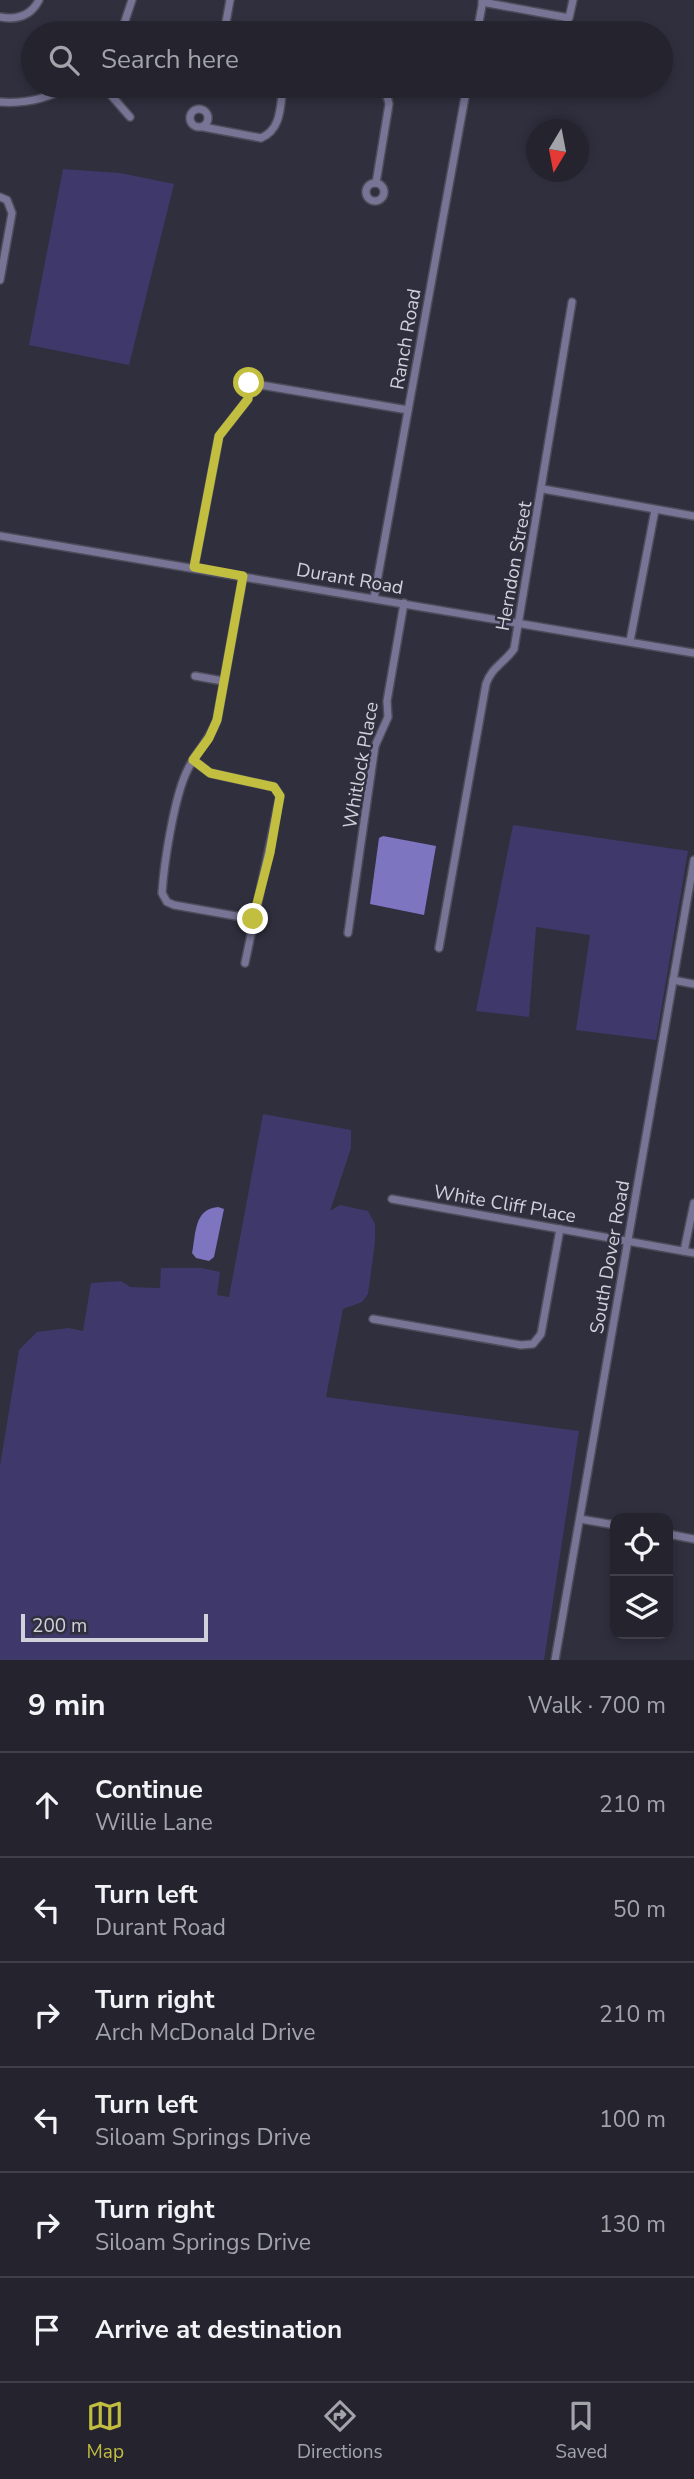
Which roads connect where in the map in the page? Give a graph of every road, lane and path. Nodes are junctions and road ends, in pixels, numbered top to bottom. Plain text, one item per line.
1 (39, 0) edge
2 (132, 0) edge
3 (230, 0) edge
4 (573, 0) edge
5 (482, 1) edge
6 (0, 17) edge
7 (125, 21) edge
8 (226, 21) edge
9 (479, 21) edge
10 (41, 98) edge
11 (113, 98) edge
12 (281, 98) edge
13 (388, 98) edge
14 (465, 98) edge
15 (0, 102) edge
16 (130, 117) dead end
17 (203, 127) dead end
18 (376, 183) dead end
19 (0, 197) edge
20 (0, 280) edge
21 (572, 302) dead end
22 (408, 411) junction
23 (543, 489) junction
24 (655, 510) junction
25 (694, 516) edge
26 (0, 536) edge
27 (194, 567) junction
28 (243, 576) junction
29 (374, 598) junction
30 (404, 603) junction
31 (518, 624) junction
32 (630, 641) junction
33 (694, 653) edge
34 (195, 676) dead end
35 (223, 681) junction
36 (193, 760) junction
37 (694, 860) edge
38 (253, 919) junction
39 (348, 933) dead end
40 (439, 948) dead end
41 (245, 963) dead end
42 (673, 981) junction
43 (694, 984) edge
44 (392, 1199) dead end
45 (694, 1203) edge
46 (560, 1229) junction
47 (628, 1241) junction
48 (684, 1251) junction
49 (694, 1253) edge
50 (373, 1319) dead end
51 (580, 1519) junction
52 (610, 1524) edge
53 (673, 1535) edge
54 (694, 1539) edge
55 (555, 1660) edge

1 - 6 street
2 - 7 street
3 - 8 street
4 - 5 street
5 - 9 street
10 - 15 street
11 - 16 street
12 - 17 street
13 - 18 street
14 - 22 street, Ranch Road
19 - 20 street
21 - 23 street, Herndon Street
22 - 27 street
22 - 29 street, Ranch Road
23 - 24 street
23 - 31 street, Herndon Street
24 - 25 street
24 - 32 street
26 - 27 street, Durant Road
27 - 28 street, Durant Road
28 - 29 street, Durant Road
28 - 35 street
29 - 30 street, Durant Road
30 - 31 street, Durant Road
30 - 39 street, Whitlock Place
31 - 32 street, Durant Road
31 - 40 street, Herndon Street
32 - 33 street, Durant Road
34 - 35 street
35 - 36 street
36 - 38 street
36 - 38 street
37 - 42 street, South Dover Road
38 - 41 street
42 - 43 street
42 - 47 street, South Dover Road
44 - 46 street, White Cliff Place
45 - 48 street
46 - 47 street, White Cliff Place
46 - 50 street
47 - 48 street, White Cliff Place
47 - 51 street, South Dover Road
48 - 49 street, White Cliff Place
51 - 52 street
51 - 55 street, South Dover Road
53 - 54 street

